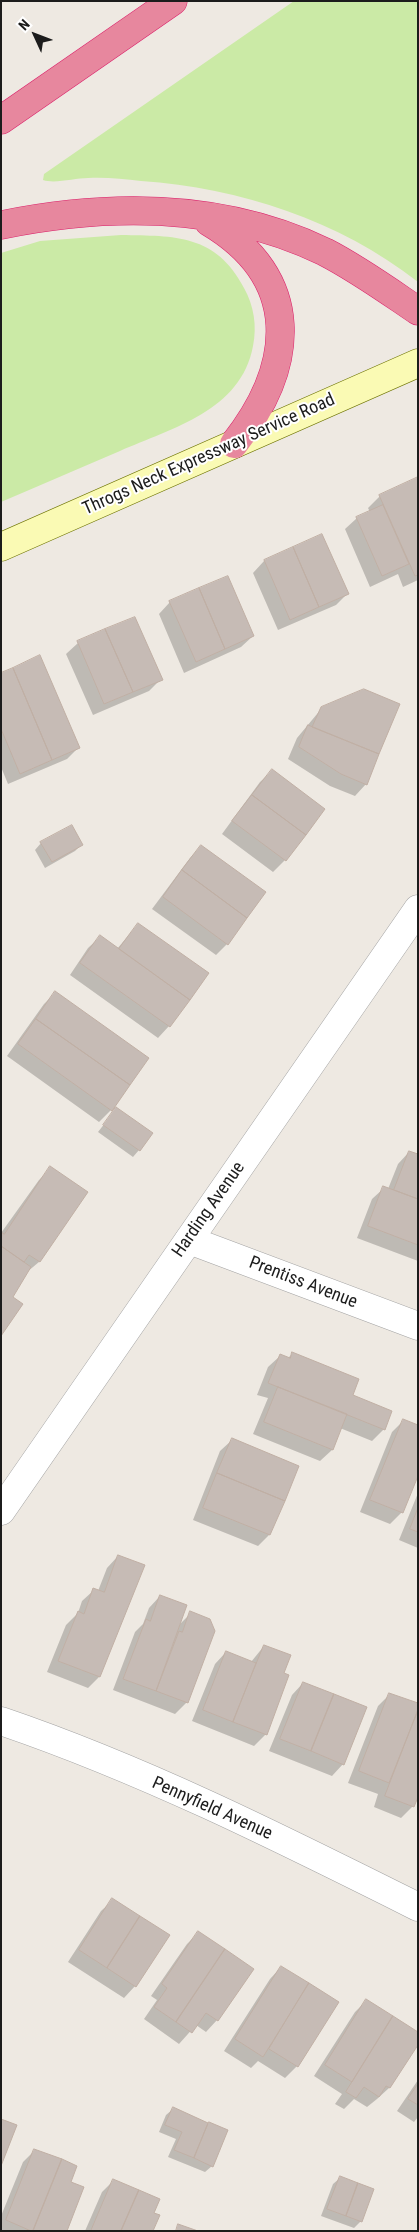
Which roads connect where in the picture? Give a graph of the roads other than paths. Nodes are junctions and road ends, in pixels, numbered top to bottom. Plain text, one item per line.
1 (173, 1) edge
2 (1, 120) edge
3 (176, 212) junction
4 (1, 226) edge
5 (418, 311) edge
6 (418, 363) edge
7 (234, 444) junction
8 (1, 547) edge
9 (418, 909) edge
10 (189, 1240) junction
11 (418, 1326) edge
12 (1, 1512) edge
13 (1, 1721) edge
14 (418, 1907) edge

1 - 2 highway
3 - 4 highway
3 - 5 highway
3 - 7 highway
6 - 7 main road, Throgs Neck Expressway Service Road
7 - 8 main road, Throgs Neck Expressway Service Road
9 - 10 street, Harding Avenue
10 - 11 street, Prentiss Avenue
10 - 12 street, Harding Avenue
13 - 14 street, Pennyfield Avenue

